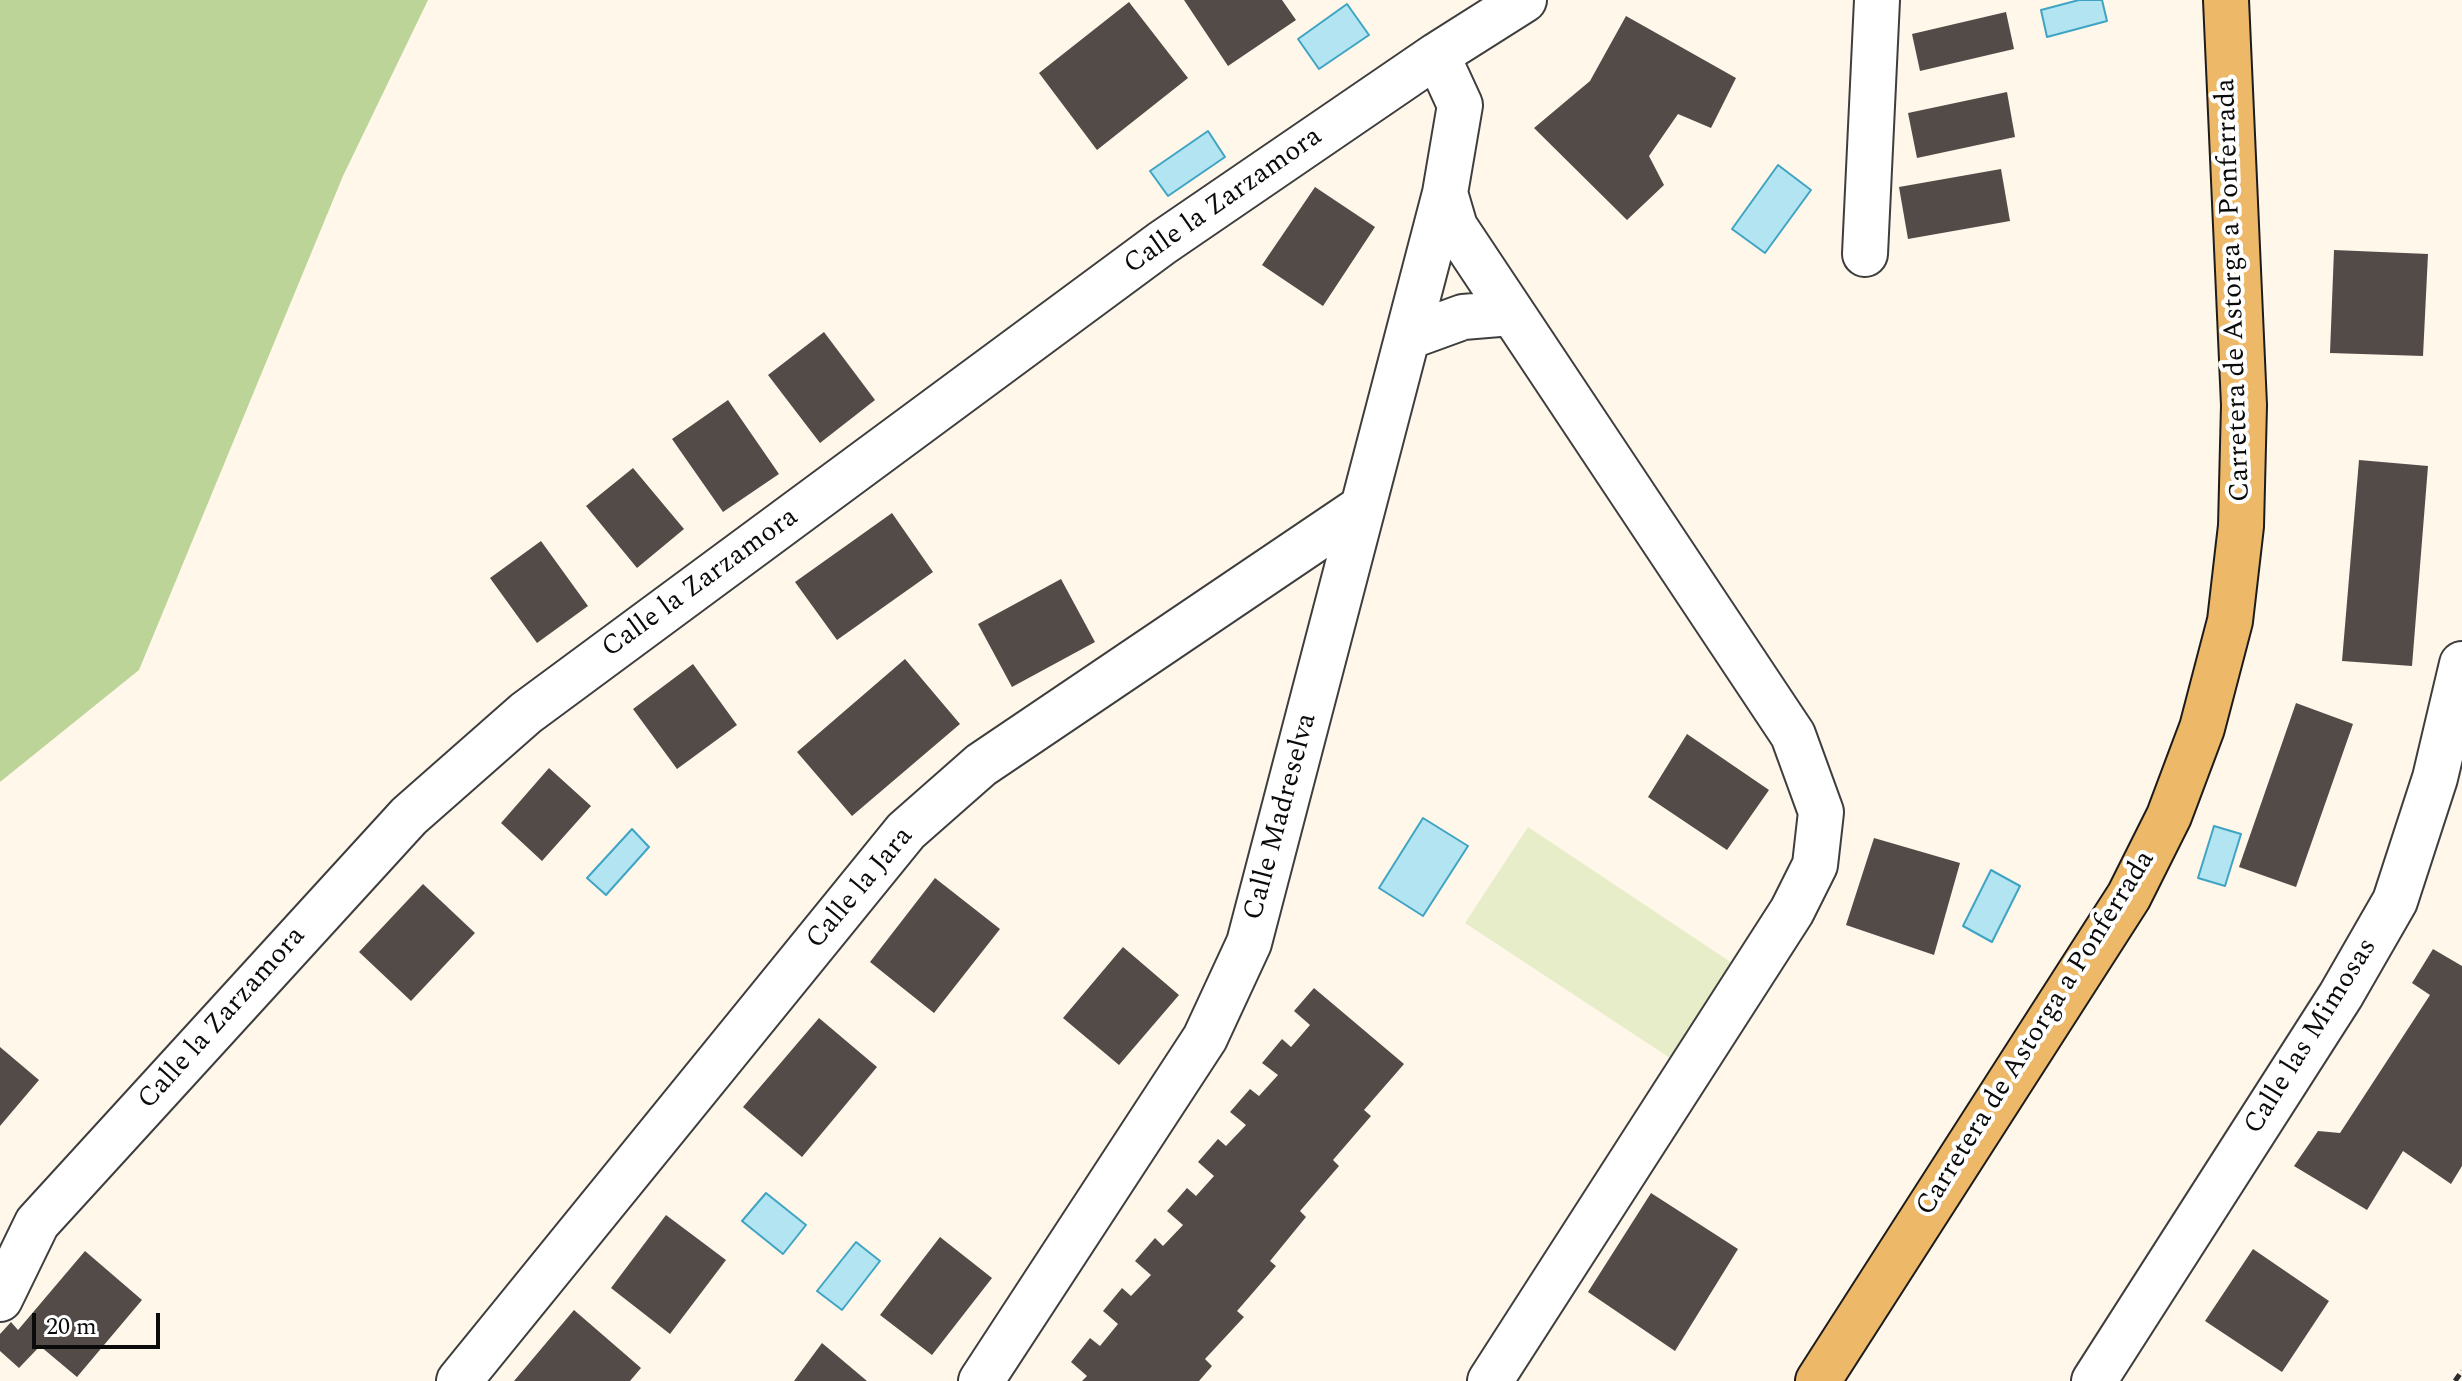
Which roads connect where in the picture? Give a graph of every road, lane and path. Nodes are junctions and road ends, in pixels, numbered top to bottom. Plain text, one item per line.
1 (1524, 0) edge
2 (1877, 0) edge
3 (2226, 0) edge
4 (1437, 55) junction
5 (1445, 193) junction
6 (1865, 254) dead end
7 (1511, 313) junction
8 (1408, 337) junction
9 (1363, 507) junction
10 (2462, 664) edge
11 (0, 1299) edge
12 (2462, 1371) edge
13 (459, 1381) edge
14 (981, 1381) edge
15 (1490, 1381) edge
16 (1818, 1381) edge
17 (2094, 1381) edge
18 (2455, 1381) edge

1 - 4 street, Calle la Zarzamora
2 - 6 street
3 - 16 main road, Carretera de Astorga a Ponferrada
4 - 5 street, Calle Madreselva
4 - 11 street, Calle la Zarzamora
5 - 7 street
5 - 8 street, Calle Madreselva
7 - 8 street
7 - 15 street
8 - 9 street, Calle Madreselva
9 - 13 street, Calle la Jara
9 - 14 street, Calle Madreselva
10 - 17 street, Calle las Mimosas
12 - 18 path

